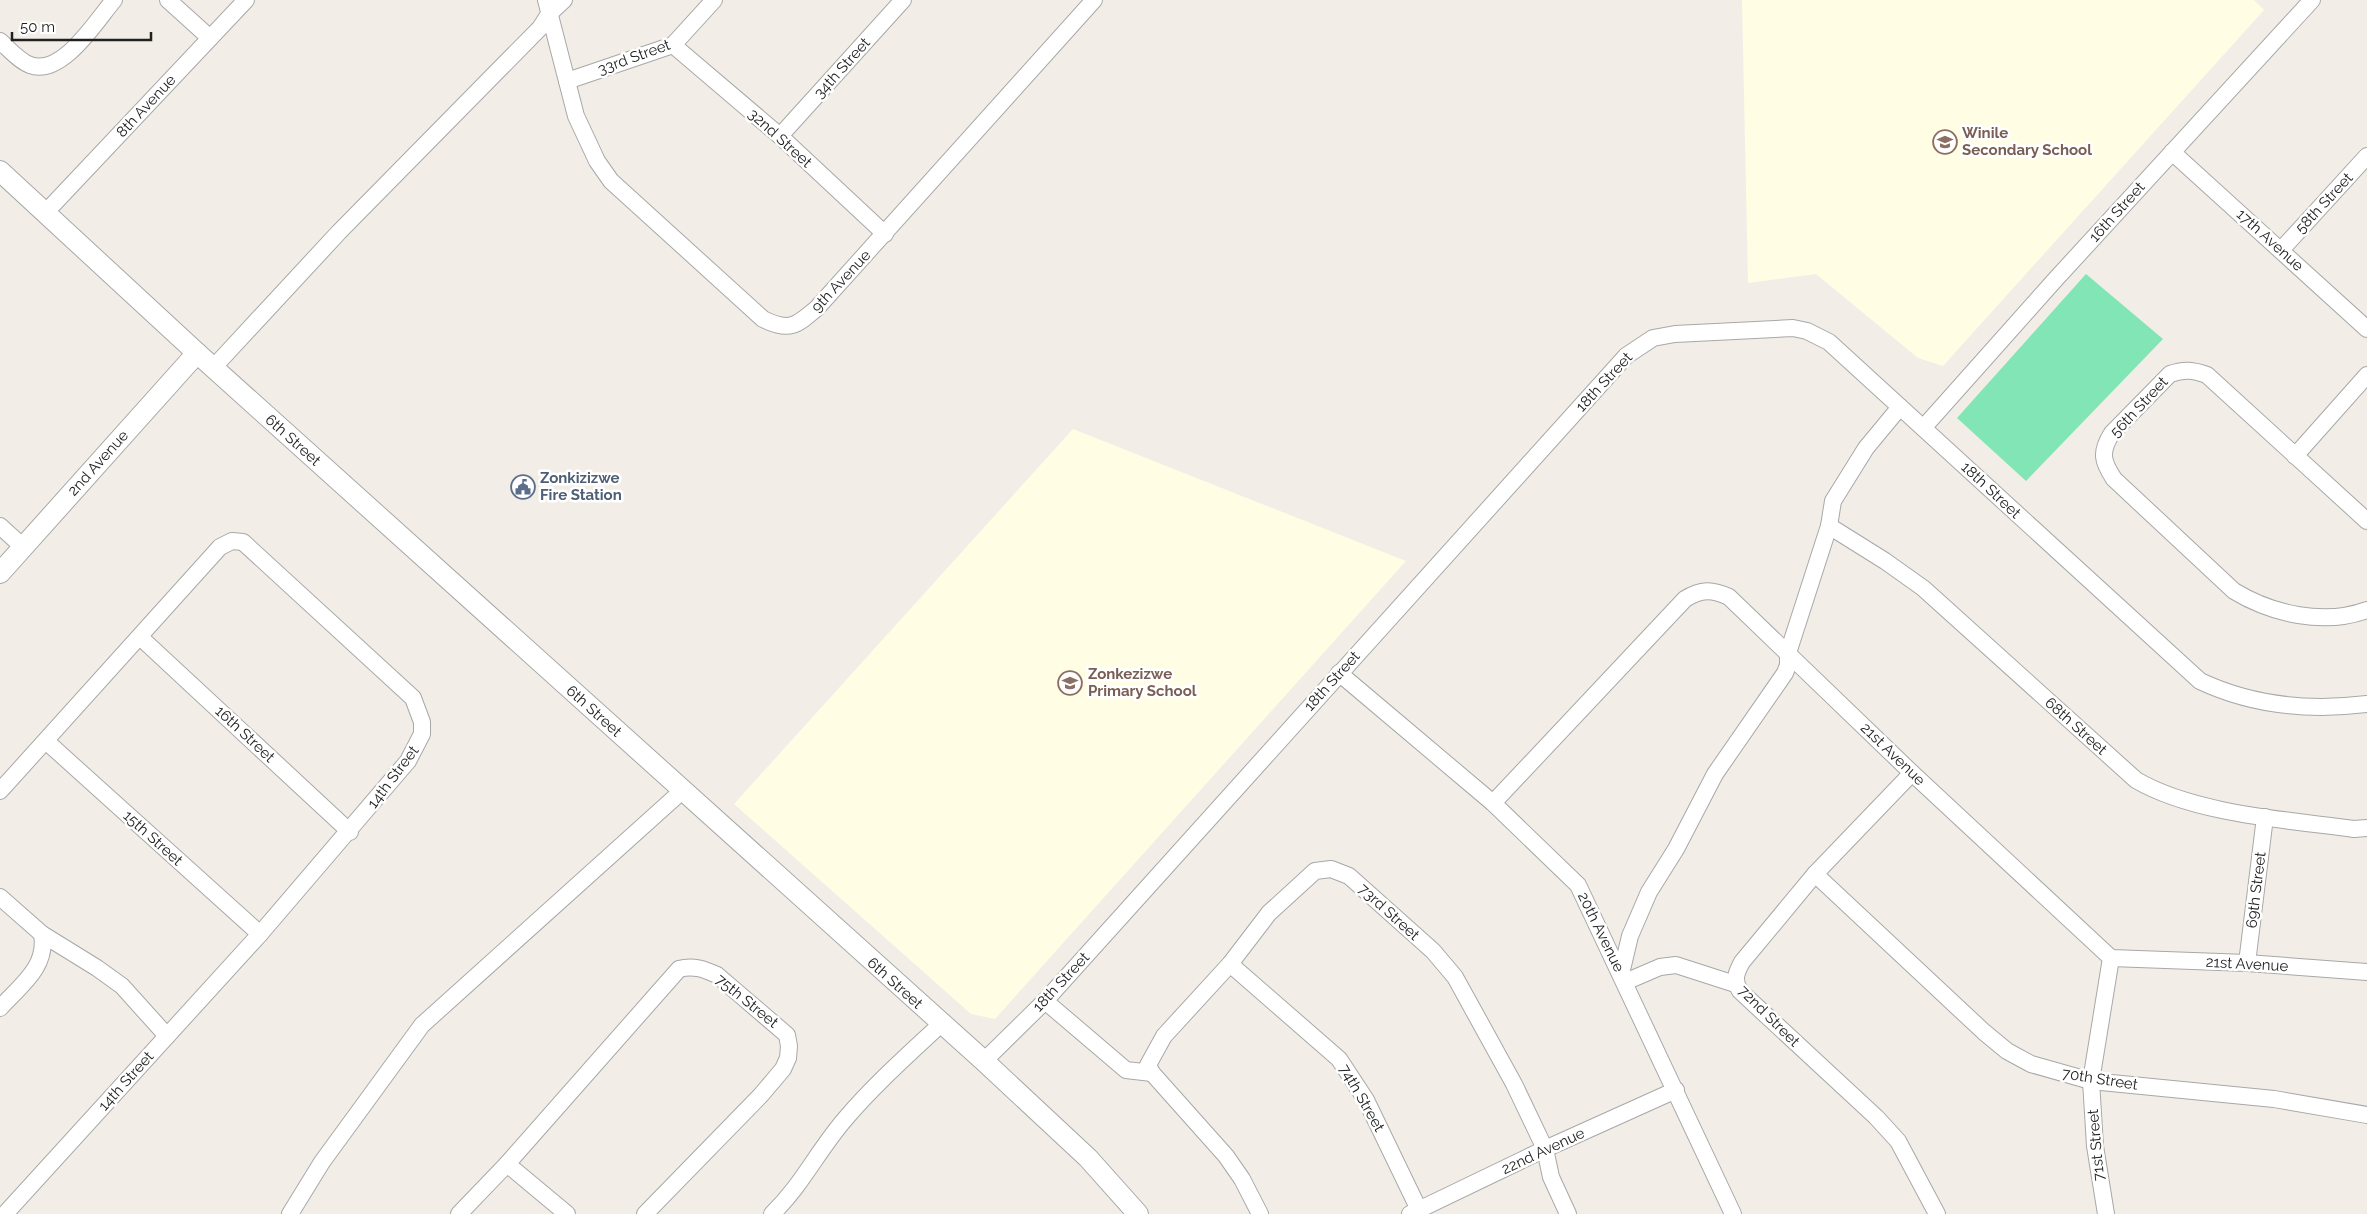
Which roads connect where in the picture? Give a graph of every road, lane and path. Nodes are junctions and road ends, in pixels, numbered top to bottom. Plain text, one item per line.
1 (114, 0) edge
2 (168, 0) edge
3 (246, 0) edge
4 (564, 0) edge
5 (714, 0) edge
6 (903, 0) edge
7 (1094, 0) edge
8 (2312, 0) edge
9 (548, 7) edge
10 (210, 38) junction
11 (0, 41) edge
12 (674, 45) junction
13 (567, 81) junction
14 (780, 136) junction
15 (2172, 152) junction
16 (2367, 156) edge
17 (0, 171) edge
18 (46, 212) junction
19 (885, 234) junction
20 (2281, 250) junction
21 (2367, 328) edge
22 (197, 353) junction
23 (213, 368) junction
24 (2367, 375) edge
25 (1900, 407) junction
26 (1924, 427) junction
27 (2295, 456) junction
28 (2367, 521) edge
29 (0, 526) edge
30 (1829, 526) junction
31 (23, 547) junction
32 (0, 572) edge
33 (2367, 610) edge
34 (140, 637) junction
35 (1788, 653) junction
36 (1339, 672) junction
37 (2367, 704) edge
38 (47, 742) junction
39 (1912, 773) junction
40 (0, 791) edge
41 (682, 791) junction
42 (1492, 803) junction
43 (2265, 816) junction
44 (2367, 828) edge
45 (350, 832) junction
46 (1815, 874) junction
47 (0, 896) edge
48 (42, 934) junction
49 (260, 934) junction
50 (2111, 958) junction
51 (2247, 963) junction
52 (1230, 964) junction
53 (2367, 972) edge
54 (1623, 978) junction
55 (1735, 984) junction
56 (1045, 1001) junction
57 (0, 1008) edge
58 (941, 1024) junction
59 (168, 1036) junction
60 (984, 1061) junction
61 (1152, 1073) junction
62 (2091, 1081) junction
63 (1676, 1090) junction
64 (2367, 1115) edge
65 (1545, 1149) junction
66 (507, 1164) junction
67 (1417, 1213) edge
68 (5, 1214) edge
69 (290, 1214) edge
70 (459, 1214) edge
71 (567, 1214) edge
72 (645, 1214) edge
73 (772, 1214) edge
74 (1138, 1214) edge
75 (1260, 1214) edge
76 (1568, 1214) edge
77 (1733, 1214) edge
78 (1937, 1214) edge
79 (2106, 1214) edge

1 - 11 street
2 - 10 street
3 - 10 street, 8th Avenue
4 - 9 street
5 - 12 street, 33rd Street
6 - 14 street, 34th Street
7 - 19 street, 9th Avenue
8 - 15 street, 16th Street
9 - 13 street, 9th Avenue
9 - 23 street
10 - 18 street, 8th Avenue
12 - 13 street, 33rd Street
12 - 14 street, 32nd Street
13 - 19 street, 9th Avenue
14 - 19 street, 32nd Street
15 - 20 street, 17th Avenue
15 - 26 street, 16th Street
16 - 20 street, 58th Street
17 - 18 street, 6th Street
18 - 22 street, 6th Street
20 - 21 street, 17th Avenue
22 - 23 street, 6th Street
22 - 31 street, 2nd Avenue
23 - 41 street, 6th Street
24 - 27 street
25 - 26 street, 18th Street
25 - 30 street
25 - 36 street, 18th Street
26 - 37 street, 18th Street
27 - 28 street, 56th Street
27 - 33 street, 56th Street
29 - 31 street
30 - 35 street
30 - 43 street, 68th Street
31 - 32 street, 2nd Avenue
34 - 38 street, 14th Street
34 - 45 street, 16th Street
34 - 45 street, 14th Street
35 - 39 street, 21st Avenue
35 - 42 street, 21st Avenue
35 - 54 street
36 - 42 street, 20th Avenue
36 - 56 street, 18th Street
38 - 40 street, 14th Street
38 - 49 street, 15th Street
39 - 46 street, 72nd Street
39 - 50 street, 21st Avenue
41 - 58 street, 6th Street
41 - 69 street
42 - 54 street, 20th Avenue
43 - 44 street, 68th Street
43 - 51 street, 69th Street
45 - 49 street, 14th Street
46 - 55 street, 72nd Street
46 - 62 street, 70th Street
47 - 48 street
48 - 57 street
48 - 59 street
49 - 59 street, 14th Street
50 - 51 street, 21st Avenue
50 - 62 street, 71st Street
51 - 53 street, 21st Avenue
52 - 61 street, 73rd Street
52 - 65 street, 73rd Street
52 - 67 street, 74th Street
54 - 55 street
54 - 63 street, 20th Avenue
55 - 78 street, 72nd Street
56 - 60 street, 18th Street
56 - 61 street
58 - 60 street, 6th Street
58 - 73 street
59 - 68 street, 14th Street
60 - 74 street, 6th Street
61 - 75 street
62 - 64 street, 70th Street
62 - 79 street, 71st Street
63 - 65 street, 22nd Avenue
63 - 77 street, 20th Avenue
65 - 67 street, 22nd Avenue
65 - 76 street, 73rd Street
66 - 70 street, 75th Street
66 - 71 street
66 - 72 street, 75th Street

